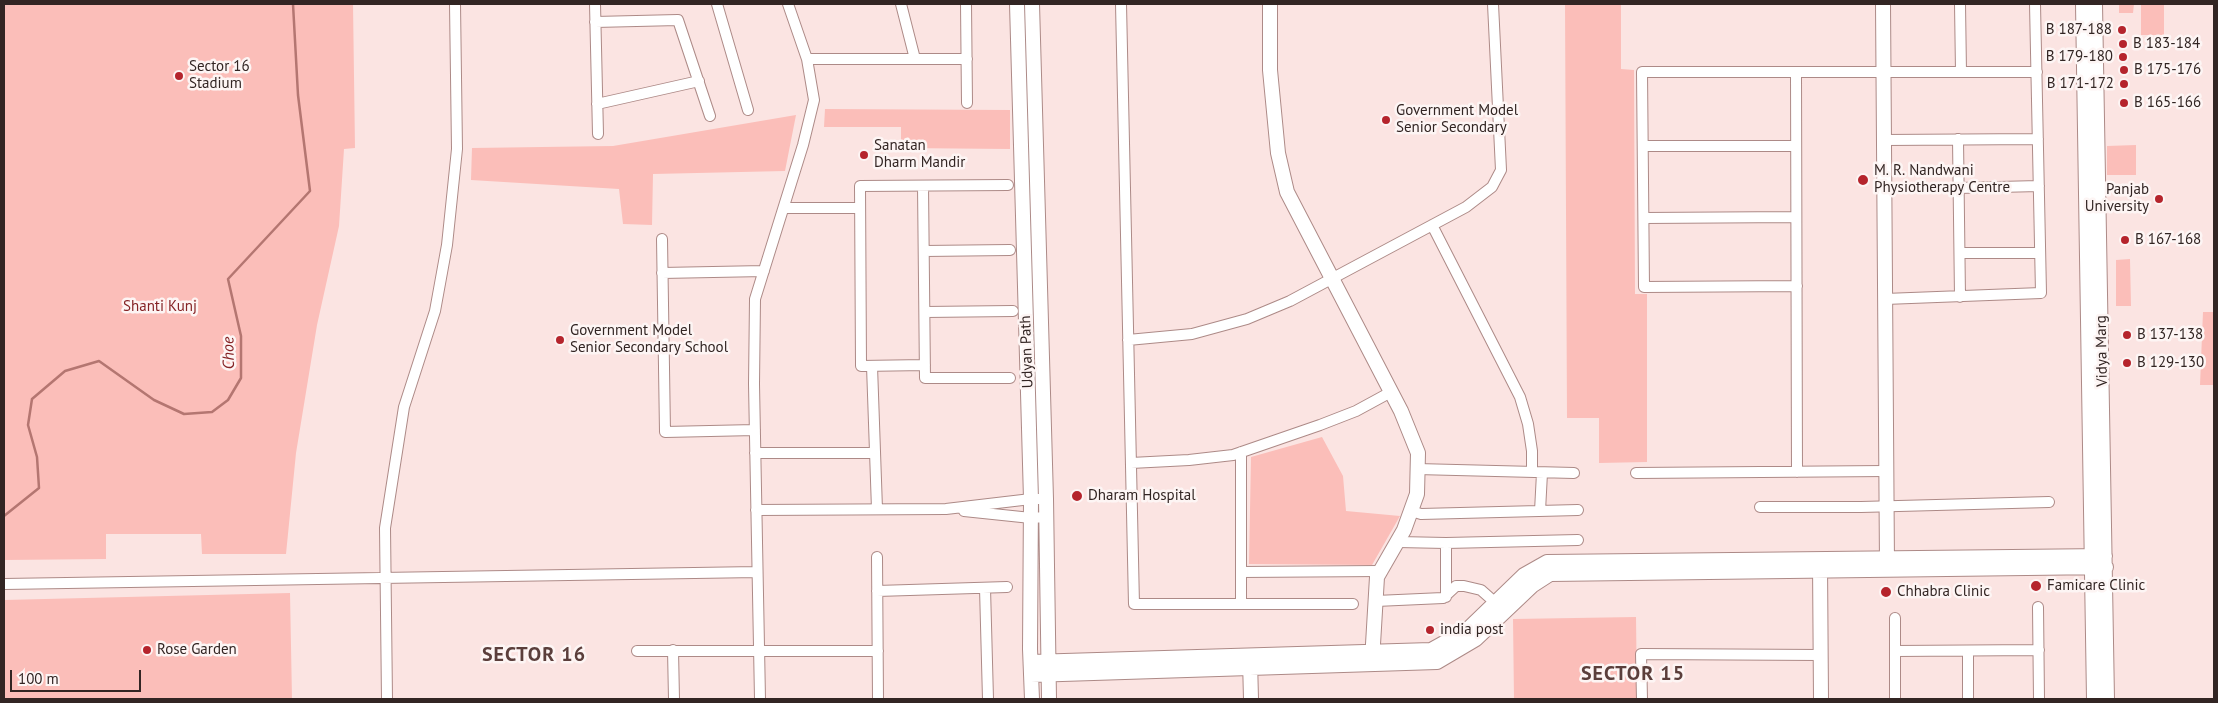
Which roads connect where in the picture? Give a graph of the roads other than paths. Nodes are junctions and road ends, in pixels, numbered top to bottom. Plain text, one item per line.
1 (455, 4) edge
2 (595, 4) edge
3 (717, 4) edge
4 (788, 4) edge
5 (901, 4) edge
6 (966, 4) edge
7 (1017, 4) edge
8 (1032, 4) edge
9 (1121, 4) edge
10 (1270, 4) edge
11 (1494, 4) edge
12 (1883, 4) edge
13 (1960, 4) edge
14 (2035, 4) edge
15 (2083, 4) edge
16 (2095, 4) edge
17 (595, 22) junction
18 (807, 59) junction
19 (915, 59) junction
20 (967, 59) junction
21 (1796, 72) junction
22 (1884, 72) junction
23 (1961, 72) junction
24 (2037, 72) junction
25 (699, 81) junction
26 (967, 103) dead end
27 (597, 104) junction
28 (748, 110) dead end
29 (710, 116) dead end
30 (598, 134) dead end
31 (2038, 139) junction
32 (1884, 140) junction
33 (1958, 140) junction
34 (1643, 146) junction
35 (1796, 146) junction
36 (1008, 185) dead end
37 (923, 186) junction
38 (2039, 186) junction
39 (1958, 188) junction
40 (784, 208) junction
41 (860, 208) junction
42 (1796, 217) junction
43 (1644, 218) junction
44 (1432, 225) junction
45 (662, 238) dead end
46 (1010, 250) dead end
47 (924, 251) junction
48 (1960, 253) junction
49 (2040, 254) junction
50 (764, 271) junction
51 (662, 273) junction
52 (1332, 278) junction
53 (1797, 286) junction
54 (1960, 297) junction
55 (1885, 298) junction
56 (1013, 311) dead end
57 (924, 312) junction
58 (1128, 340) junction
59 (925, 365) junction
60 (872, 366) junction
61 (1010, 378) dead end
62 (1391, 392) junction
63 (754, 430) junction
64 (1240, 452) junction
65 (755, 453) junction
66 (875, 453) junction
67 (1130, 463) junction
68 (1417, 469) junction
69 (1886, 471) junction
70 (1636, 472) dead end
71 (1797, 472) junction
72 (1537, 473) junction
73 (1574, 473) dead end
74 (1031, 499) junction
75 (1046, 499) junction
76 (2049, 502) dead end
77 (1887, 506) junction
78 (1760, 507) dead end
79 (877, 509) junction
80 (946, 509) junction
81 (756, 510) junction
82 (1578, 510) dead end
83 (1411, 511) junction
84 (1540, 511) junction
85 (1046, 517) junction
86 (1031, 518) junction
87 (1578, 540) dead end
88 (1398, 542) junction
89 (1446, 543) junction
90 (877, 557) dead end
91 (2099, 562) junction
92 (1887, 564) junction
93 (1820, 565) junction
94 (1380, 571) junction
95 (757, 572) junction
96 (1241, 572) junction
97 (386, 578) junction
98 (4, 584) edge
99 (1007, 587) dead end
100 (985, 588) junction
101 (877, 591) junction
102 (1446, 596) junction
103 (1376, 601) junction
104 (1241, 603) junction
105 (1353, 604) dead end
106 (2038, 607) dead end
107 (1500, 608) junction
108 (1895, 618) dead end
109 (1048, 642) junction
110 (673, 650) junction
111 (759, 650) junction
112 (2039, 650) junction
113 (637, 651) dead end
114 (1895, 651) junction
115 (1968, 651) junction
116 (878, 652) junction
117 (1820, 655) junction
118 (1372, 658) junction
119 (1250, 662) junction
120 (1077, 667) junction
121 (1048, 668) junction
122 (1031, 669) junction
123 (1049, 696) edge
124 (387, 699) edge
125 (674, 699) edge
126 (760, 699) edge
127 (878, 699) edge
128 (988, 699) edge
129 (1032, 699) edge
130 (1251, 699) edge
131 (1642, 699) edge
132 (1821, 699) edge
133 (1895, 699) edge
134 (1968, 699) edge
135 (2039, 699) edge
136 (2094, 699) edge
137 (2108, 699) edge

1 - 97 street
2 - 17 street
3 - 28 street
4 - 18 street
5 - 19 street
6 - 20 street
7 - 74 main road, Udyan Path
8 - 75 main road, Udyan Path
9 - 58 street
10 - 52 main road
11 - 44 street
12 - 22 main road
13 - 23 street
14 - 24 street
15 - 91 main road, Vidya Marg
16 - 91 main road, Vidya Marg
17 - 25 street
17 - 27 street
18 - 19 street
18 - 40 street
19 - 20 street
20 - 26 street
21 - 22 street
21 - 34 street
21 - 35 street
22 - 23 street
22 - 32 main road
23 - 24 street
24 - 31 street
25 - 27 street
25 - 29 street
27 - 30 street
31 - 33 street
31 - 38 street
32 - 33 street
32 - 55 main road
33 - 39 street
34 - 35 street
34 - 43 street
35 - 42 street
36 - 37 street
37 - 41 street
37 - 47 street
38 - 39 street
38 - 49 street
39 - 48 street
40 - 41 street
40 - 50 street
41 - 60 street
42 - 43 street
42 - 53 street
43 - 53 street
44 - 52 street
44 - 72 street
45 - 51 street
46 - 47 street
47 - 57 street
48 - 49 street
48 - 54 street
49 - 54 street
50 - 51 street
50 - 63 street
51 - 63 street
52 - 58 street
52 - 62 main road
53 - 71 street
54 - 55 street
55 - 69 main road
56 - 57 street
57 - 59 street
58 - 67 street
59 - 60 street
59 - 61 street
60 - 66 street
62 - 64 street
62 - 68 main road
63 - 65 street
64 - 67 street
64 - 96 street
65 - 66 street
65 - 81 street
66 - 79 street
67 - 104 street
68 - 72 street
68 - 83 main road
69 - 71 street
69 - 77 main road
70 - 71 street
72 - 73 street
72 - 84 street
74 - 75 street
74 - 80 street
74 - 86 main road, Udyan Path
75 - 85 main road, Udyan Path
76 - 77 street
77 - 78 street
77 - 92 main road
79 - 80 street
79 - 81 street
80 - 86 street
81 - 95 street
82 - 84 street
83 - 84 street
83 - 88 main road
85 - 86 street
85 - 109 main road, Udyan Path
86 - 122 main road, Udyan Path
87 - 89 street
88 - 89 street
88 - 94 main road
89 - 102 street
90 - 101 street
91 - 92 main road
91 - 136 main road, Vidya Marg
91 - 137 main road, Vidya Marg
92 - 93 main road
93 - 107 main road
93 - 117 main road
94 - 96 street
94 - 103 main road
95 - 97 street
95 - 111 street
96 - 104 street
97 - 98 street
97 - 124 street
99 - 100 street
100 - 101 street
100 - 128 street
101 - 116 street
102 - 103 street
102 - 107 street
103 - 118 main road
104 - 105 street
106 - 112 street
107 - 118 main road
108 - 114 street
109 - 120 main road
109 - 121 main road, Udyan Path
110 - 111 street
110 - 113 street
110 - 125 street
111 - 116 street
111 - 126 street
112 - 115 street
112 - 135 street
114 - 115 street
114 - 133 street
115 - 134 street
116 - 127 street
117 - 131 street
117 - 132 main road
118 - 119 main road
119 - 120 main road
119 - 130 main road
120 - 121 main road
120 - 123 main road
121 - 122 main road
121 - 123 main road, Udyan Path
122 - 129 main road, Udyan Path

